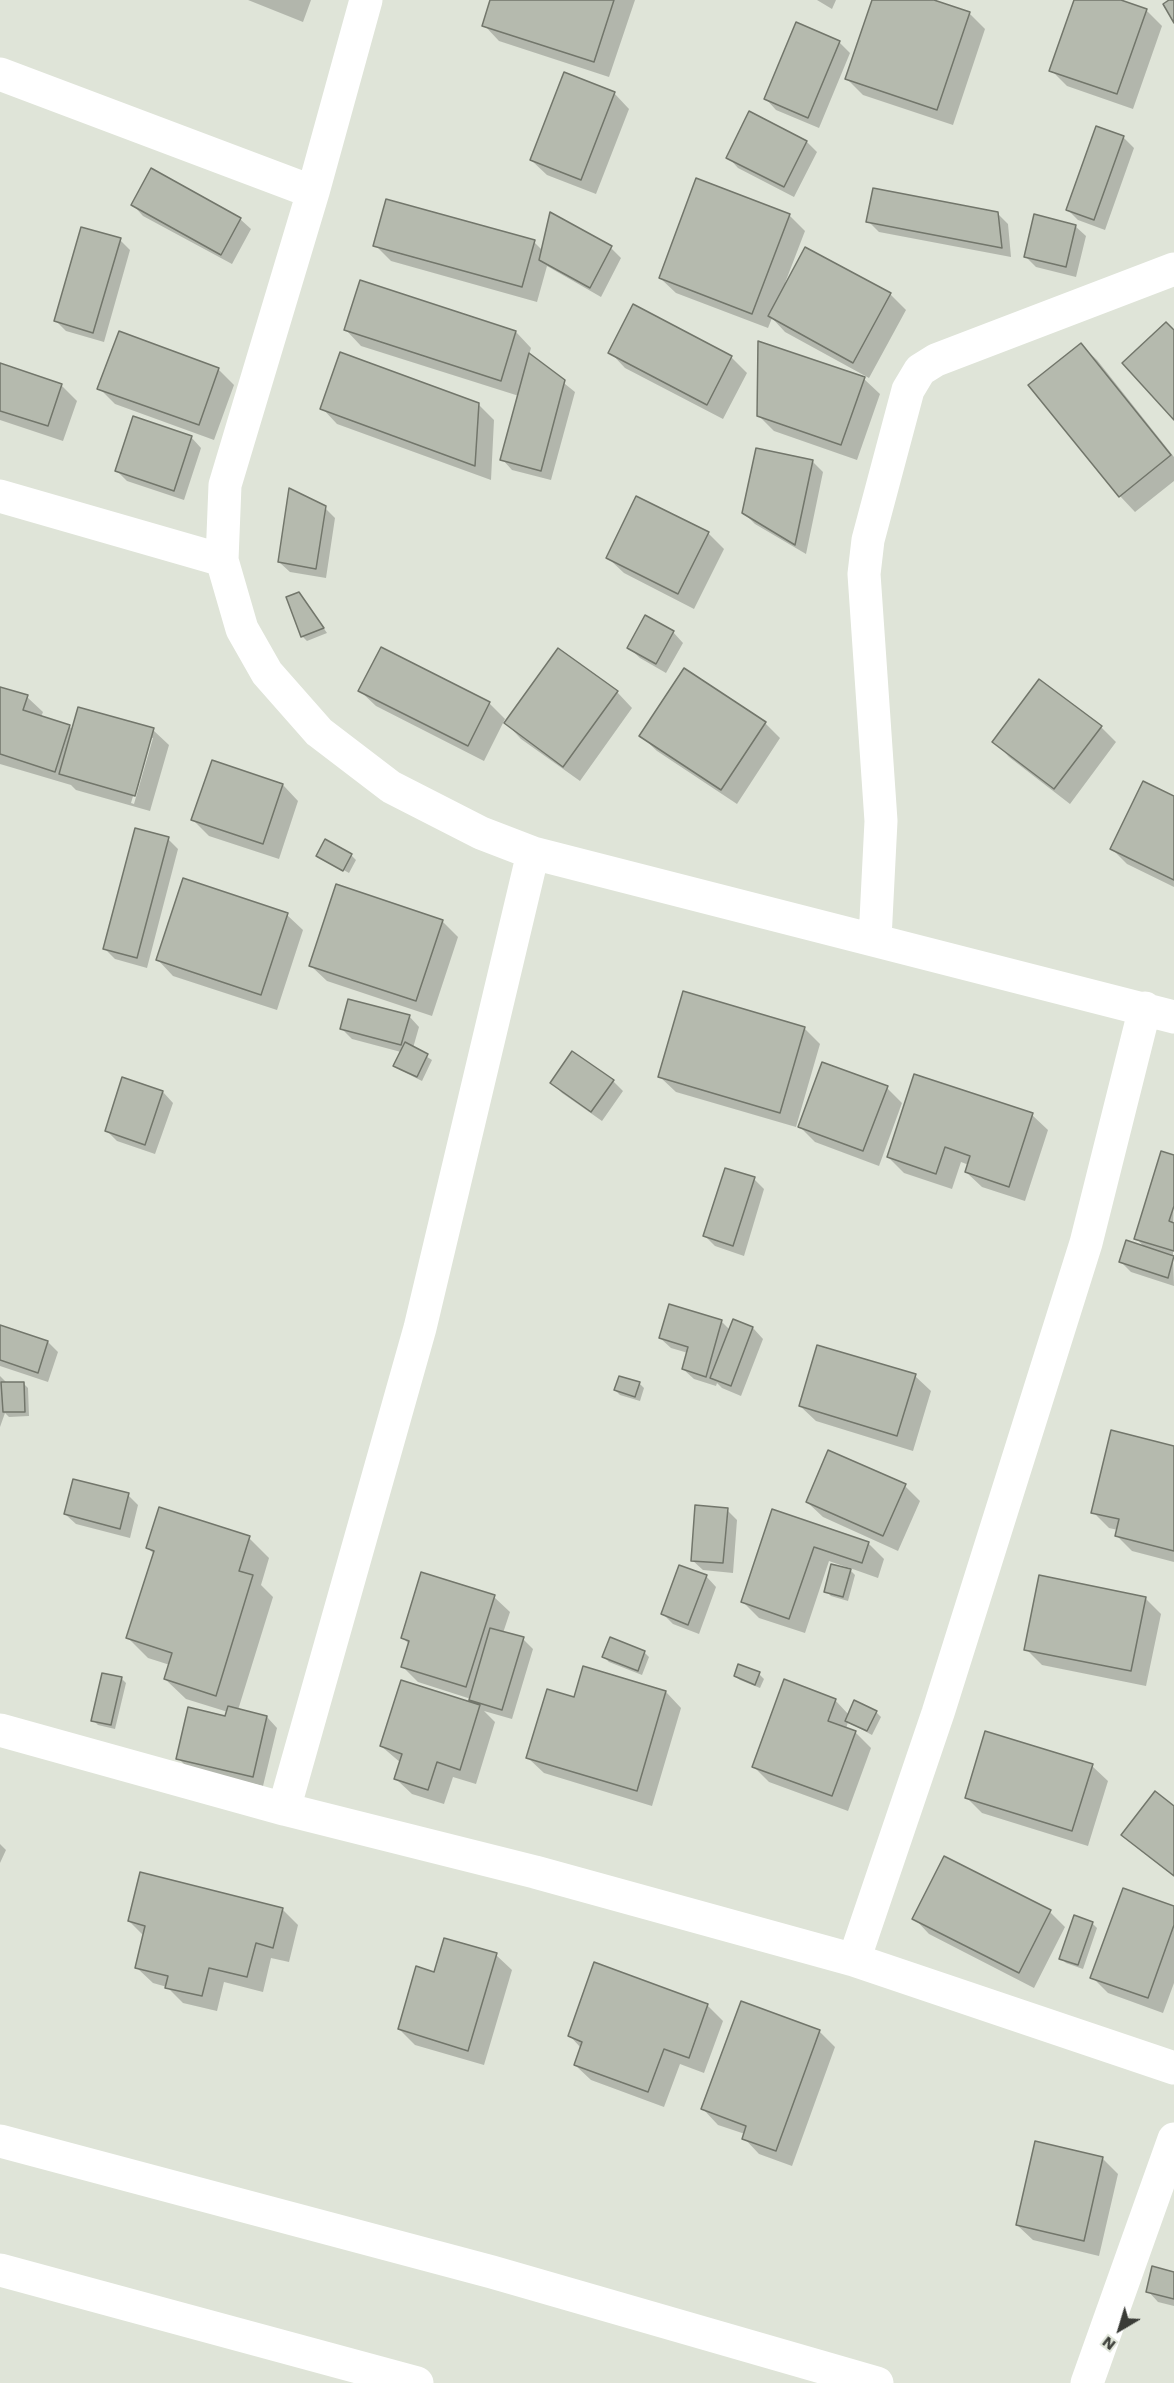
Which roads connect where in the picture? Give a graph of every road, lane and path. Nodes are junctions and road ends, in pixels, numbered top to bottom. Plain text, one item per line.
1 (366, 0) edge
2 (0, 74) edge
3 (313, 192) junction
4 (1174, 269) edge
5 (0, 496) edge
6 (222, 560) junction
7 (533, 853) junction
8 (875, 939) junction
9 (1160, 1012) edge
10 (0, 1730) edge
11 (284, 1809) junction
12 (854, 1960) junction
13 (1174, 2068) edge
14 (1174, 2139) edge
15 (0, 2141) edge
16 (0, 2270) edge
17 (417, 2383) edge
18 (877, 2383) edge
19 (1087, 2383) edge

1 - 3 street
2 - 3 street
3 - 6 street
4 - 8 street
5 - 6 street
6 - 7 street
7 - 8 street
7 - 11 street
8 - 9 street
9 - 12 street
10 - 11 street
11 - 12 street
12 - 13 street
14 - 19 street
15 - 18 street
16 - 17 street

